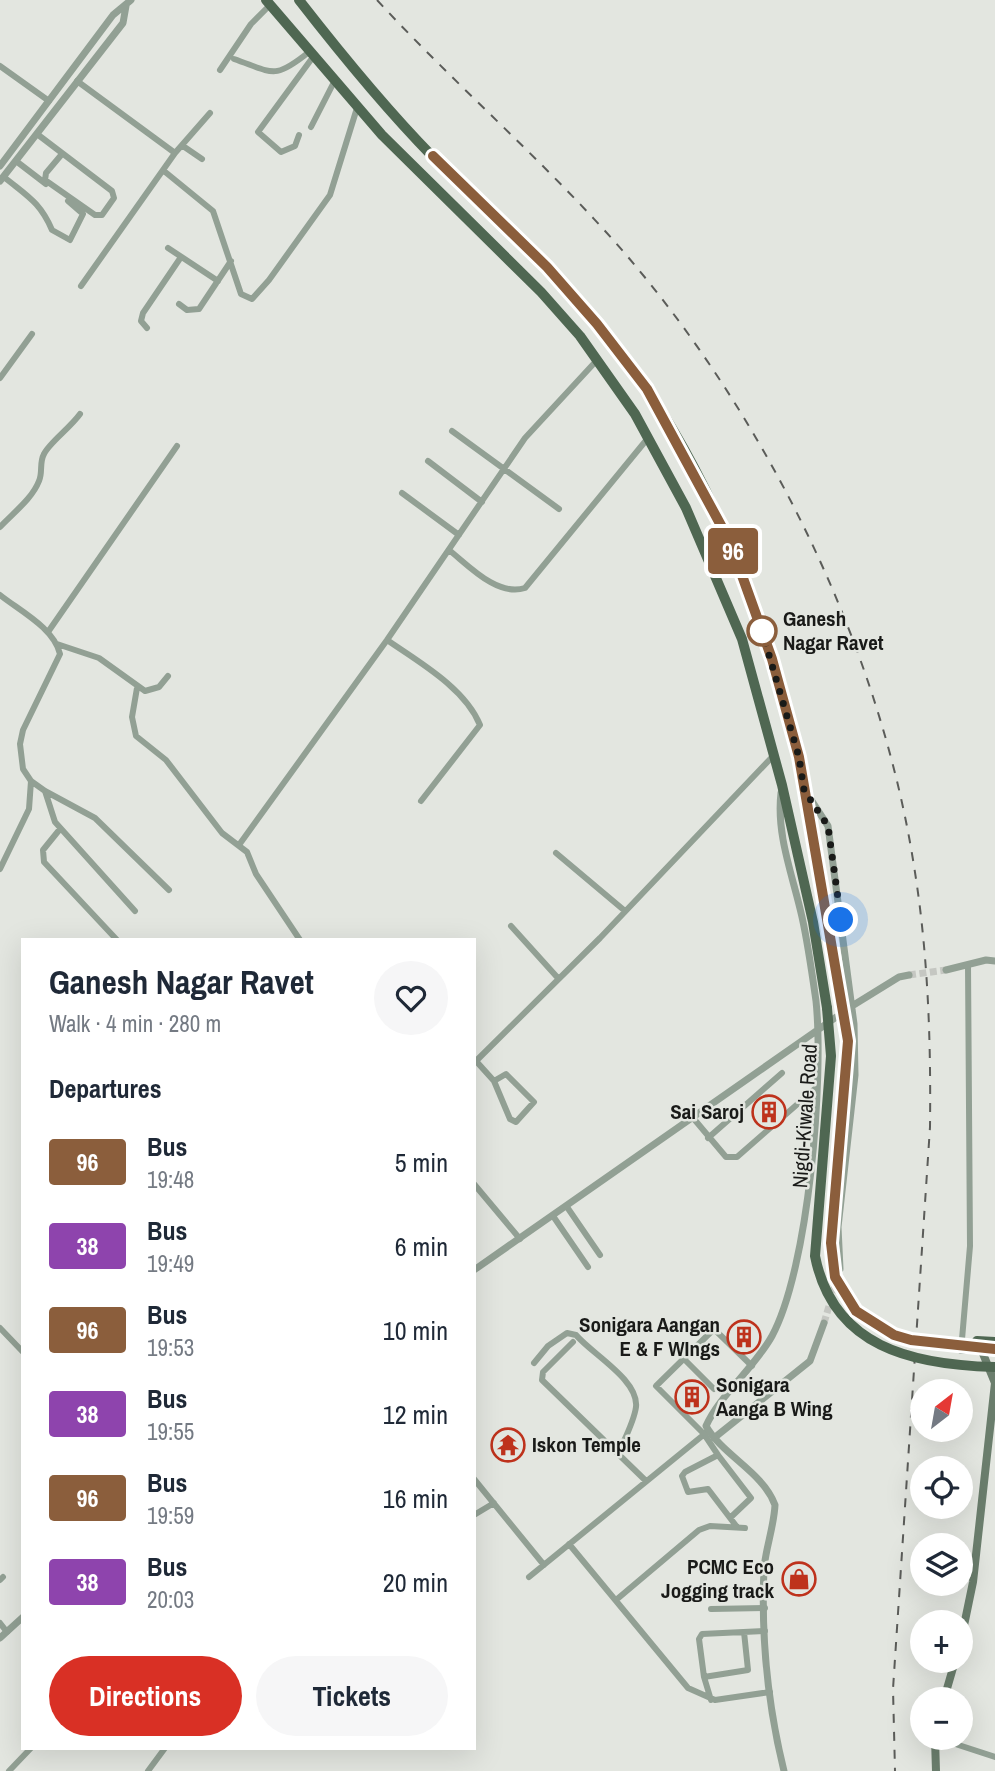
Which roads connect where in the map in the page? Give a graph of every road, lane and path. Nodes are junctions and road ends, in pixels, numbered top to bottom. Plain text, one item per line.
1 (299, 0) edge
2 (268, 2) edge
3 (128, 3) edge
4 (311, 54) junction
5 (234, 60) dead end
6 (0, 66) edge
7 (220, 70) dead end
8 (77, 81) junction
9 (334, 82) junction
10 (49, 101) junction
11 (357, 107) junction
12 (210, 113) dead end
13 (311, 127) dead end
14 (37, 134) junction
15 (299, 135) dead end
16 (183, 146) junction
17 (175, 153) junction
18 (62, 154) junction
19 (202, 159) dead end
20 (16, 161) junction
21 (0, 166) edge
22 (164, 172) junction
23 (2, 179) edge
24 (168, 248) dead end
25 (181, 257) junction
26 (231, 261) junction
27 (218, 281) junction
28 (81, 286) dead end
29 (179, 304) dead end
30 (146, 328) dead end
31 (32, 334) dead end
32 (598, 359) junction
33 (0, 378) edge
34 (80, 414) dead end
35 (452, 430) dead end
36 (648, 438) junction
37 (177, 446) dead end
38 (428, 461) dead end
39 (505, 469) junction
40 (402, 493) dead end
41 (482, 502) junction
42 (559, 509) dead end
43 (0, 527) edge
44 (459, 535) junction
45 (449, 550) junction
46 (0, 595) edge
47 (48, 632) junction
48 (387, 640) junction
49 (57, 644) junction
50 (168, 676) dead end
51 (137, 688) junction
52 (774, 755) junction
53 (31, 780) junction
54 (782, 785) junction
55 (804, 790) junction
56 (45, 791) junction
57 (421, 801) dead end
58 (61, 829) junction
59 (239, 845) junction
60 (556, 853) dead end
61 (0, 869) edge
62 (170, 890) dead end
63 (135, 911) dead end
64 (625, 911) junction
65 (511, 926) dead end
66 (115, 938) edge
67 (299, 938) edge
68 (995, 961) edge
69 (968, 965) junction
70 (946, 970) tunnel mouth
71 (909, 975) tunnel mouth
72 (557, 977) junction
73 (852, 1006) junction
74 (818, 1031) junction
75 (476, 1061) edge
76 (476, 1063) edge
77 (782, 1073) dead end
78 (494, 1081) junction
79 (817, 1087) junction
80 (694, 1119) junction
81 (708, 1138) junction
82 (476, 1185) edge
83 (567, 1207) junction
84 (553, 1216) junction
85 (574, 1216) junction
86 (560, 1226) junction
87 (520, 1239) junction
88 (600, 1255) dead end
89 (588, 1267) dead end
90 (476, 1269) edge
91 (840, 1269) tunnel mouth
92 (824, 1323) tunnel mouth
93 (0, 1328) edge
94 (573, 1342) dead end
95 (995, 1342) edge
96 (979, 1346) junction
97 (995, 1349) edge
98 (21, 1350) edge
99 (683, 1359) junction
100 (534, 1363) dead end
101 (752, 1366) junction
102 (995, 1367) edge
103 (995, 1383) edge
104 (714, 1389) dead end
105 (706, 1432) junction
106 (714, 1438) junction
107 (618, 1454) junction
108 (718, 1454) junction
109 (645, 1480) junction
110 (476, 1482) edge
111 (494, 1503) junction
112 (476, 1514) edge
113 (731, 1517) junction
114 (569, 1544) junction
115 (544, 1565) junction
116 (529, 1577) dead end
117 (616, 1600) junction
118 (765, 1608) junction
119 (711, 1609) dead end
120 (967, 1610) edge
121 (21, 1620) edge
122 (0, 1623) edge
123 (765, 1631) junction
124 (7, 1632) junction
125 (744, 1632) junction
126 (0, 1638) edge
127 (704, 1677) junction
128 (770, 1692) junction
129 (711, 1700) junction
130 (29, 1750) edge
131 (164, 1750) edge
132 (936, 1750) edge
133 (973, 1750) edge
134 (995, 1757) edge
135 (9, 1771) edge
136 (148, 1771) edge
137 (784, 1771) edge
138 (936, 1771) edge

1 - 55 main road, Nigdi-Kiwale Road
2 - 4 main road, Nigdi-Kiwale Road
2 - 7 street
3 - 8 street
3 - 10 street
4 - 5 street
4 - 9 main road, Nigdi-Kiwale Road
4 - 15 street
6 - 10 street
8 - 14 street
8 - 17 street
9 - 11 main road, Nigdi-Kiwale Road
9 - 13 street
10 - 21 street
11 - 26 street
11 - 32 main road, Nigdi-Kiwale Road
12 - 16 street
14 - 18 street
14 - 20 street
16 - 17 street
16 - 19 street
17 - 22 street
18 - 18 street
20 - 23 street
20 - 23 street
22 - 26 street
22 - 28 street
24 - 25 street
25 - 27 street
25 - 30 street
26 - 27 street
27 - 29 street
31 - 33 street
32 - 36 main road, Nigdi-Kiwale Road
32 - 39 street
34 - 43 street
35 - 39 street
36 - 45 street
36 - 52 main road, Nigdi-Kiwale Road
37 - 47 street
38 - 41 street
39 - 41 street
39 - 42 street
40 - 44 street
41 - 44 street
44 - 45 street
45 - 48 street
46 - 47 street
47 - 49 street
48 - 57 street
48 - 59 street
49 - 51 street
49 - 53 street
50 - 51 street
51 - 59 street
52 - 54 main road, Nigdi-Kiwale Road
52 - 64 street
53 - 56 street
53 - 61 street
54 - 74 street
54 - 102 main road, Nigdi-Kiwale Road, bridge
55 - 73 street
55 - 97 main road, Nigdi-Kiwale Road, bridge
56 - 58 street
56 - 62 street
58 - 63 street
58 - 66 street
59 - 67 street
60 - 64 street
64 - 72 street
65 - 72 street
68 - 69 street
69 - 70 street
69 - 96 street
71 - 73 street
72 - 75 street
73 - 74 street
73 - 91 street
74 - 79 street
74 - 80 street
76 - 78 street
77 - 81 street
78 - 78 street
79 - 81 street
79 - 101 street
80 - 81 street
80 - 83 street
82 - 87 street
83 - 84 street
83 - 85 street
84 - 86 street
84 - 87 street
85 - 86 street
85 - 88 street
86 - 89 street
87 - 90 street
92 - 106 street
93 - 98 street
94 - 107 street
95 - 96 main road
96 - 103 main road
99 - 101 street
99 - 104 street
99 - 105 street
100 - 107 street
101 - 105 street
103 - 120 main road
105 - 106 street
105 - 108 street
105 - 109 street
106 - 118 street
107 - 109 street
108 - 113 street
108 - 113 street
109 - 114 street
110 - 111 street
111 - 112 street
111 - 115 street
113 - 117 street
114 - 115 street
114 - 117 street
115 - 116 street
117 - 129 street
118 - 119 street
118 - 123 street
121 - 124 street
122 - 124 street
123 - 125 street
123 - 128 street
124 - 126 street
125 - 127 street
125 - 127 street
127 - 129 street
128 - 129 street
128 - 137 street
130 - 135 street
131 - 136 street
132 - 138 main road
133 - 134 street

